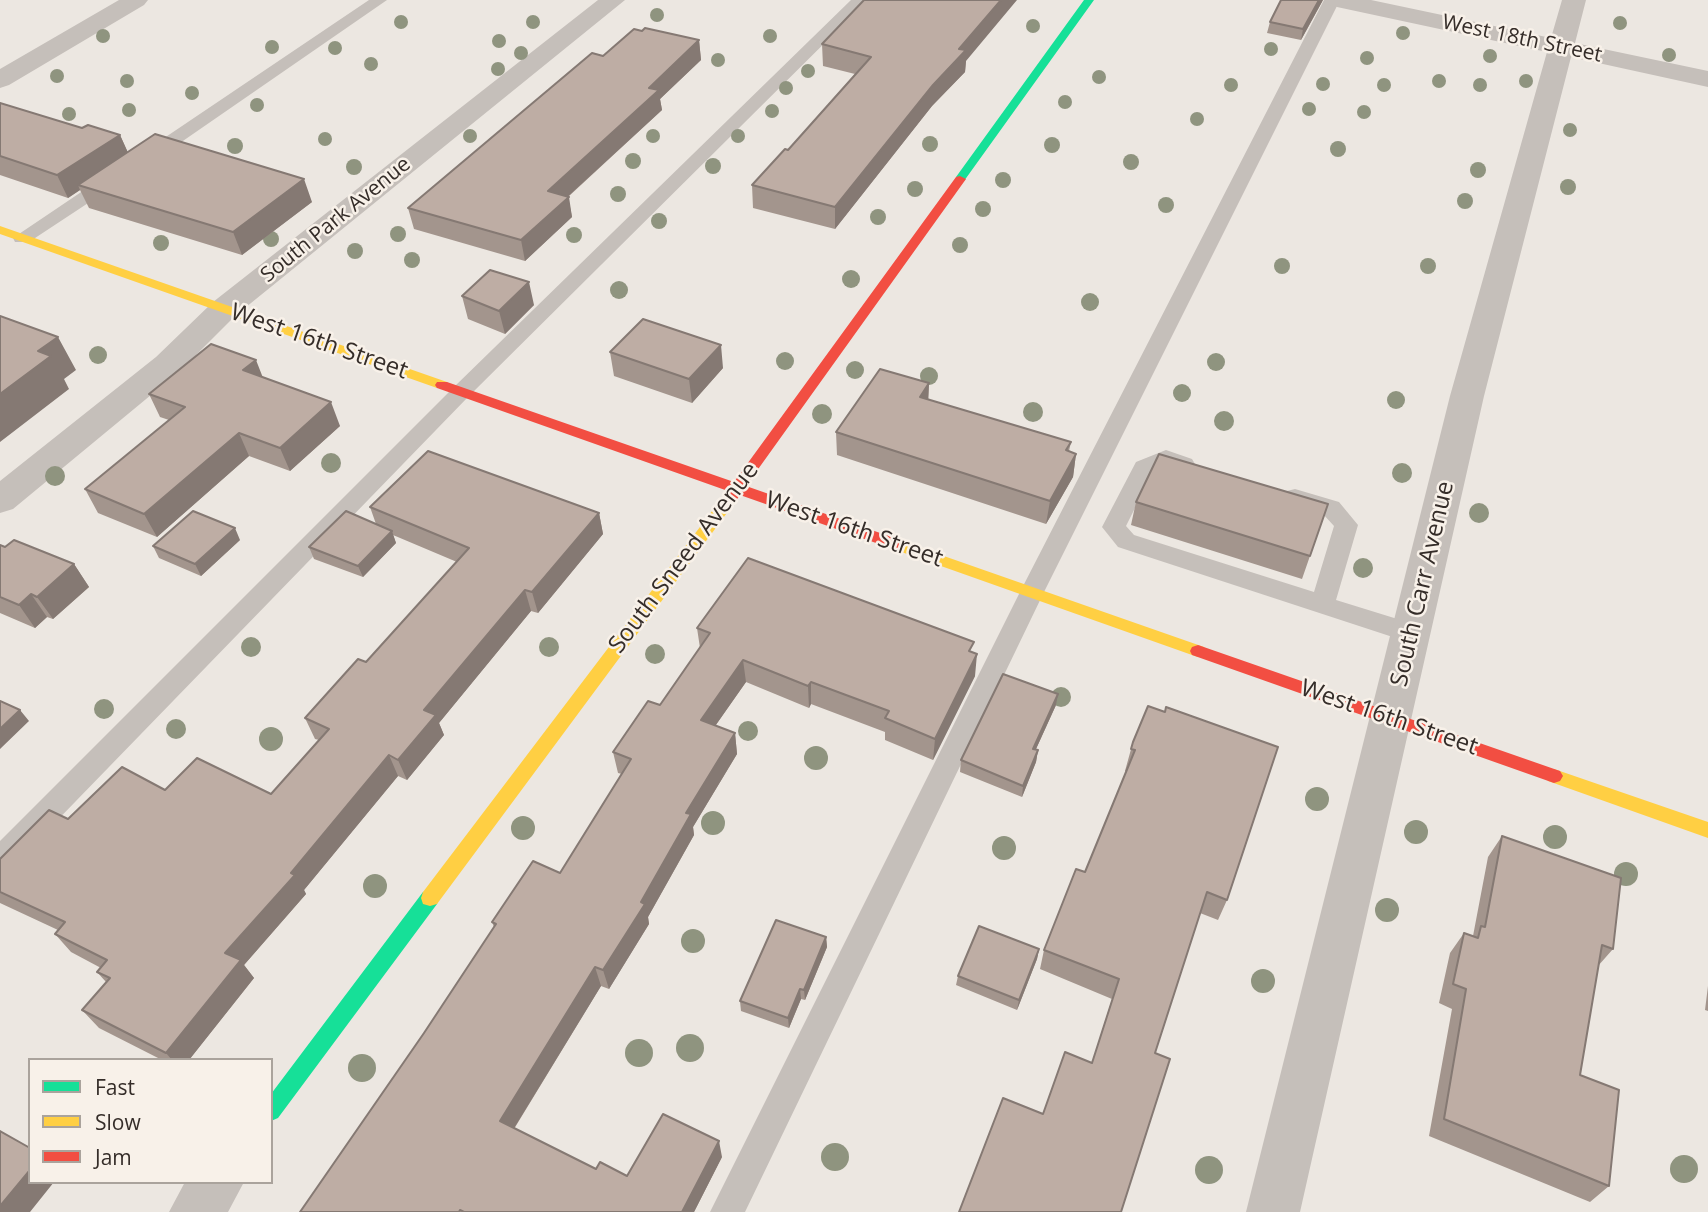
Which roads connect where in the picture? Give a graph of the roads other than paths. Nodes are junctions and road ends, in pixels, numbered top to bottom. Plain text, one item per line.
1 (136, 0) edge
2 (379, 0) edge
3 (613, 0) edge
4 (860, 0) edge
5 (1088, 0) edge
6 (1334, 0) edge
7 (1574, 0) edge
8 (1561, 47) junction
9 (1708, 79) edge
10 (0, 80) edge
11 (0, 230) edge
12 (22, 238) junction
13 (224, 309) junction
14 (461, 392) junction
15 (1204, 470) edge
16 (736, 489) junction
17 (1268, 489) edge
18 (0, 500) edge
19 (1032, 593) junction
20 (1323, 604) junction
21 (1411, 633) junction
22 (1391, 719) junction
23 (1708, 830) edge
24 (0, 860) edge
25 (273, 1108) edge
26 (217, 1184) edge
27 (196, 1212) edge
28 (727, 1212) edge
29 (1273, 1212) edge

1 - 10 street
2 - 12 lane
3 - 13 street, South Park Avenue
4 - 14 lane
5 - 16 main road, South Sneed Avenue
6 - 8 street, West 18th Street
6 - 19 lane
7 - 8 street, South Carr Avenue
8 - 9 street, West 18th Street
8 - 21 street, South Carr Avenue
11 - 12 main road, West 16th Street
12 - 13 main road, West 16th Street
13 - 14 main road, West 16th Street
13 - 18 street, South Park Avenue
14 - 16 main road, West 16th Street
14 - 24 lane
15 - 20 lane
16 - 19 main road, West 16th Street
16 - 25 main road, South Sneed Avenue
17 - 20 lane
19 - 22 main road, West 16th Street
19 - 28 lane
20 - 21 lane
21 - 22 street, South Carr Avenue
22 - 23 main road, West 16th Street
22 - 29 street, South Carr Avenue
26 - 27 street

